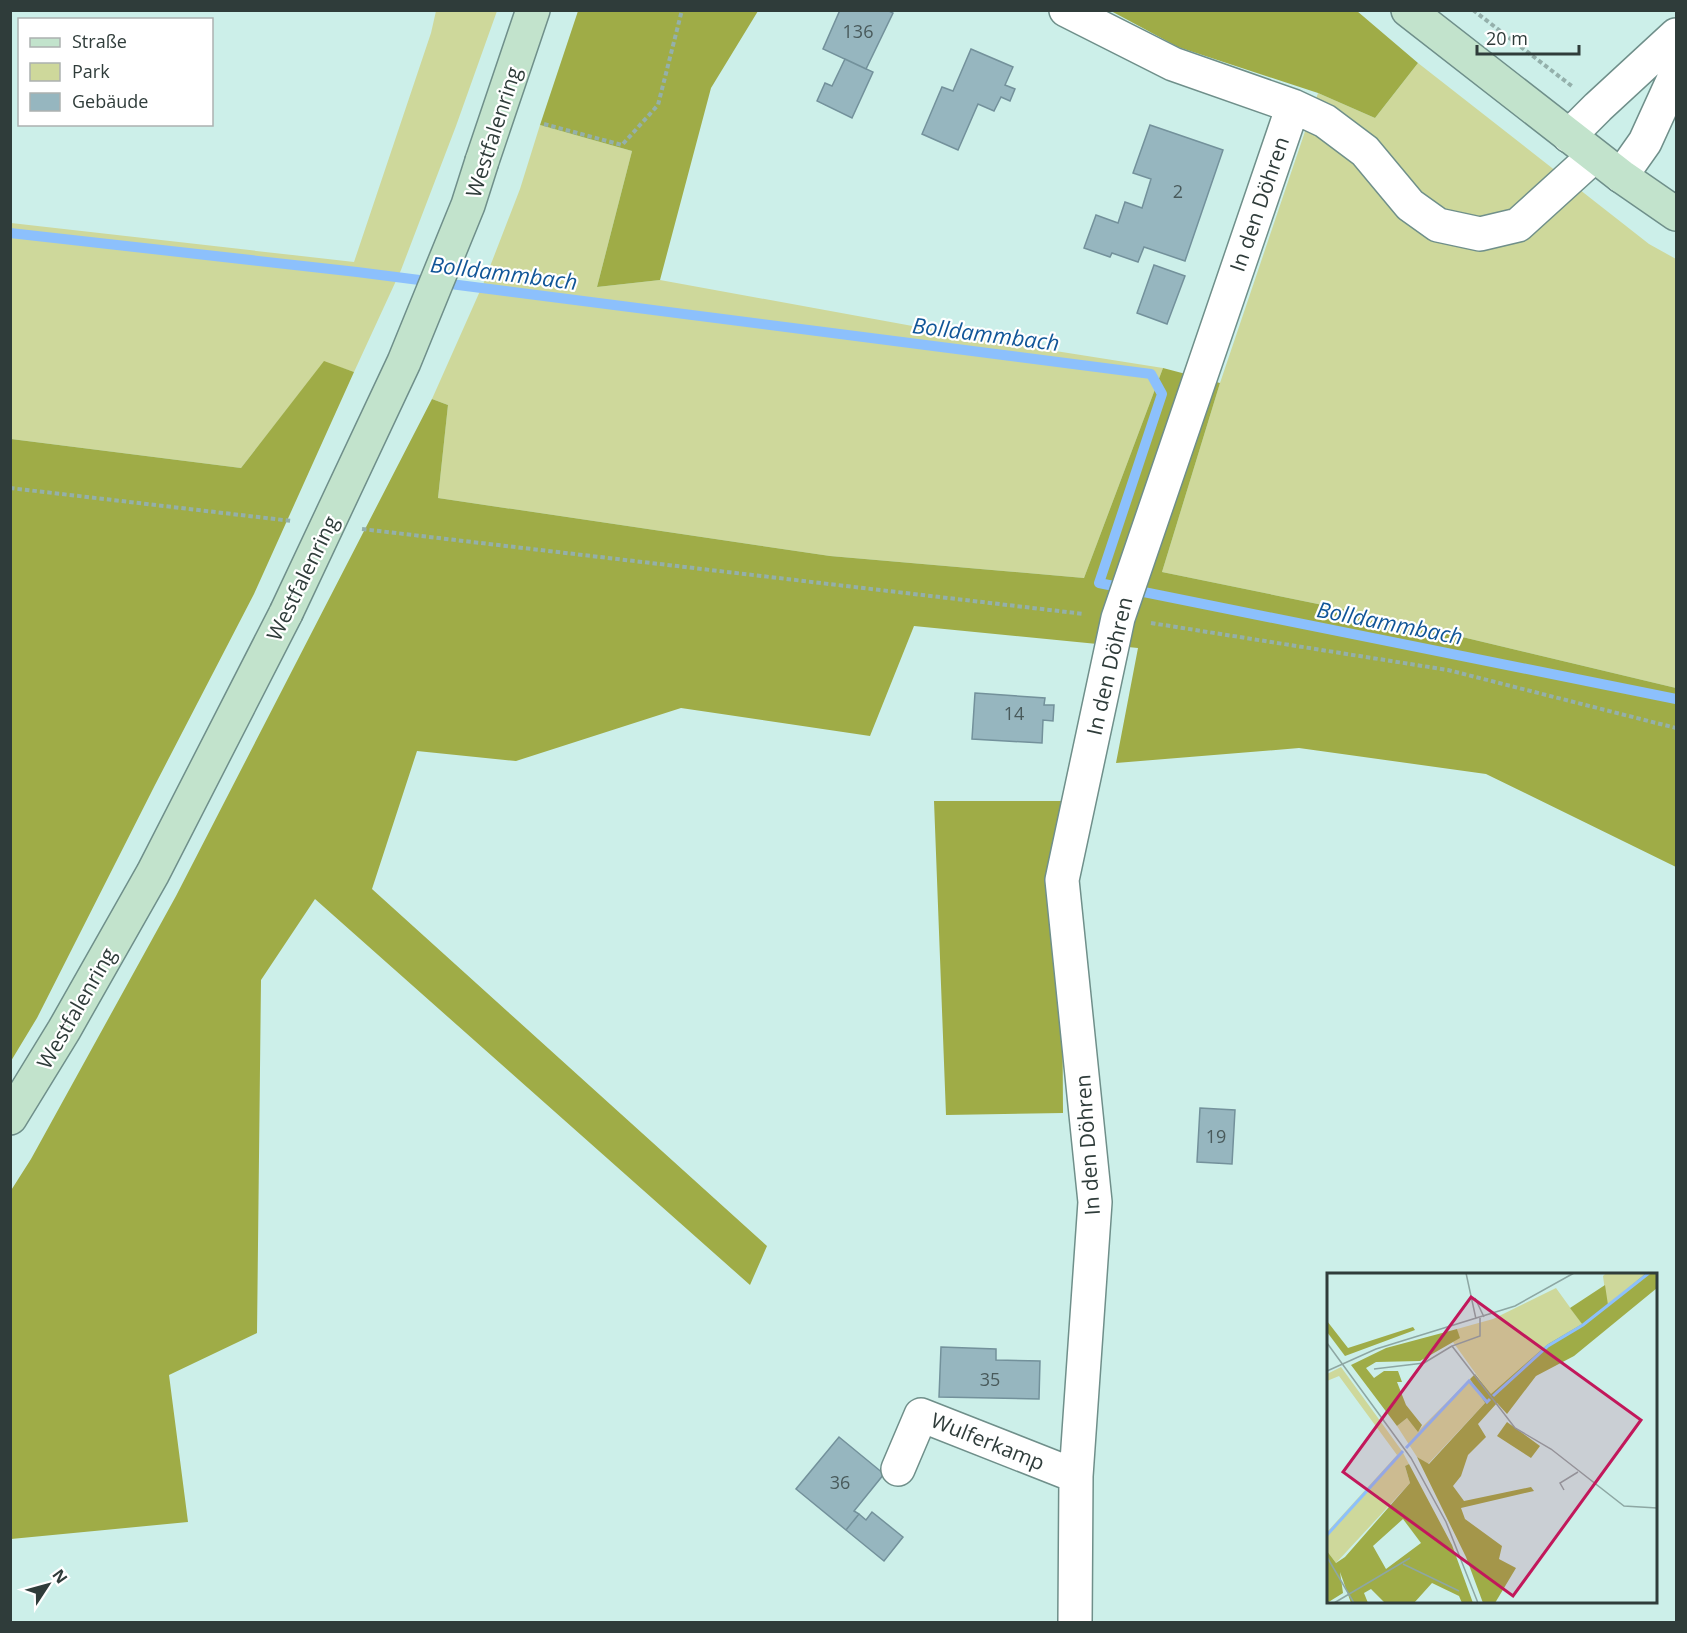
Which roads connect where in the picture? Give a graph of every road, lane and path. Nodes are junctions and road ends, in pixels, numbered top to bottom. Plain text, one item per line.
1 (682, 10) edge
2 (1066, 10) edge
3 (1408, 10) edge
4 (531, 17) edge
5 (1677, 35) edge
6 (1677, 74) edge
7 (1293, 106) junction
8 (544, 124) dead end
9 (1581, 146) junction
10 (1621, 176) junction
11 (1677, 214) edge
12 (10, 488) edge
13 (296, 521) dead end
14 (356, 528) dead end
15 (1120, 610) junction
16 (1677, 728) edge
17 (10, 1118) edge
18 (898, 1469) dead end
19 (1076, 1476) junction
20 (1074, 1623) edge

1 - 8 path
2 - 7 street
3 - 9 main road
4 - 17 main road, Westfalenring, bridge
5 - 9 street, In den Döhren
6 - 10 street
7 - 9 street, In den Döhren
7 - 15 street, In den Döhren
9 - 10 main road
10 - 11 main road
12 - 13 path
14 - 15 path
15 - 16 path
15 - 19 street, In den Döhren
18 - 19 street, Wulferkamp
19 - 20 street, In den Döhren

